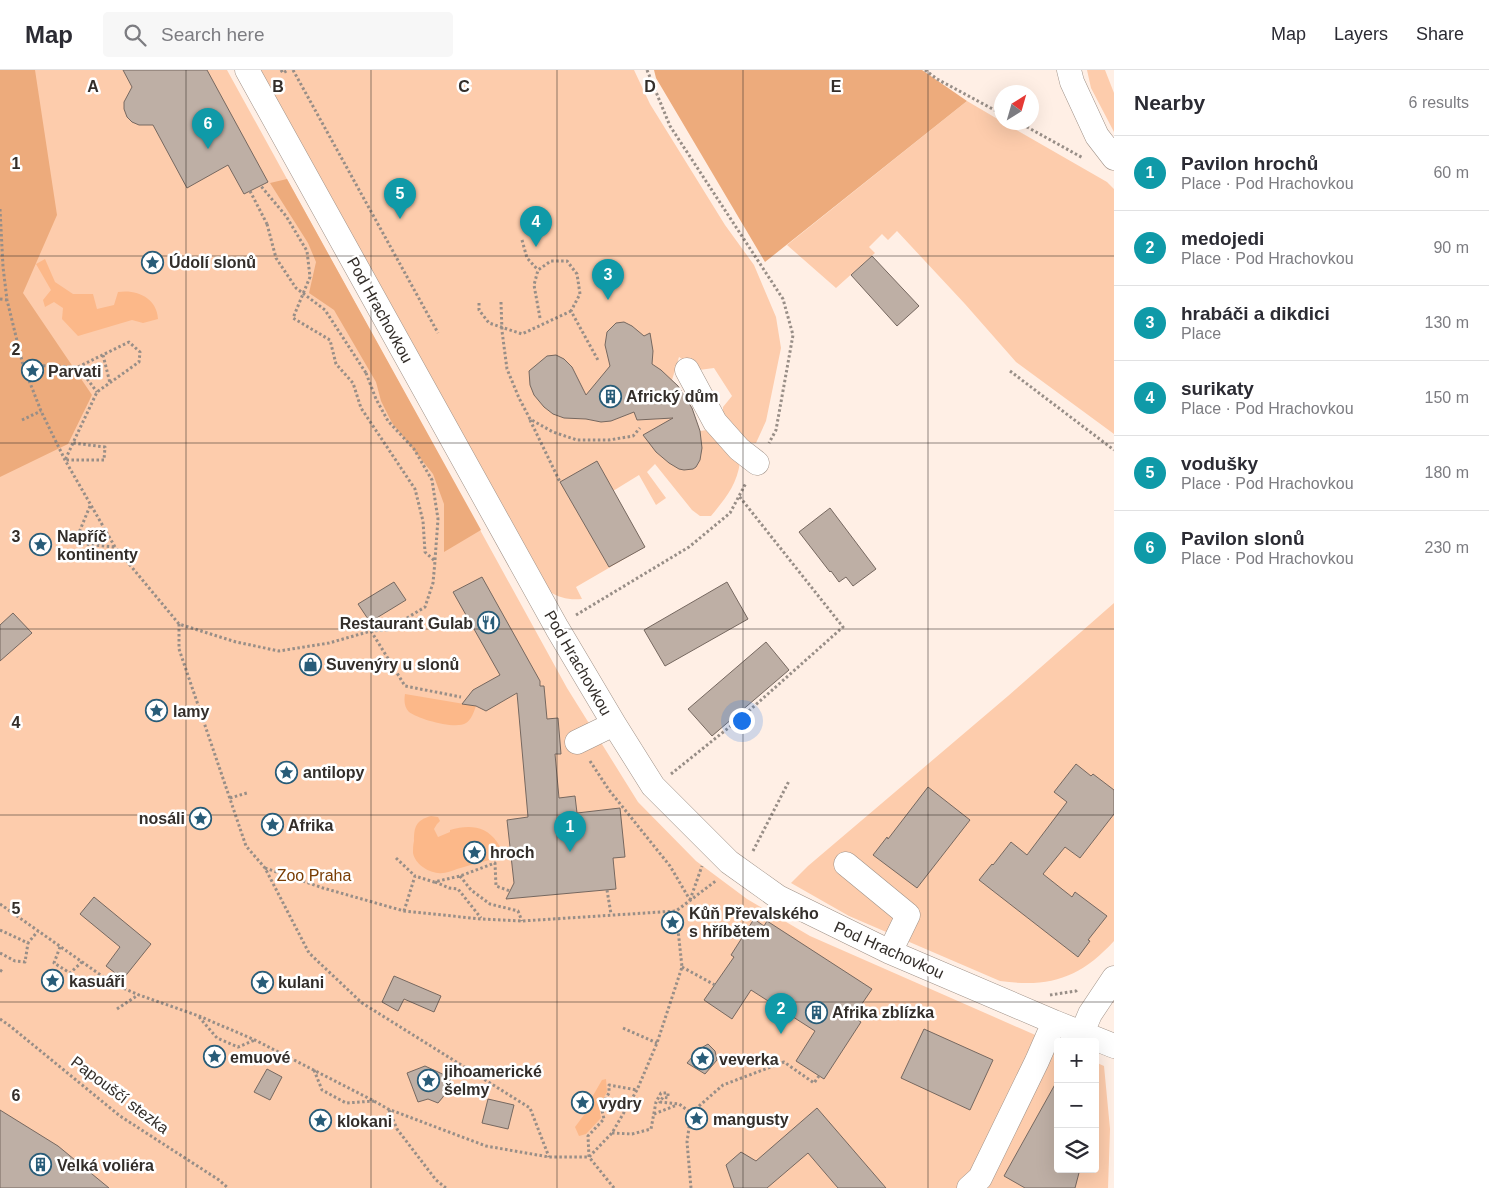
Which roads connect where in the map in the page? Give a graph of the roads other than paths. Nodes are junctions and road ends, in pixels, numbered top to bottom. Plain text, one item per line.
1 (247, 70) edge
2 (1069, 70) edge
3 (1114, 158) edge
4 (687, 370) dead end
5 (757, 463) dead end
6 (614, 724) junction
7 (578, 742) road end
8 (846, 864) dead end
9 (890, 952) junction
10 (1114, 978) edge
11 (1054, 1022) junction
12 (1082, 1034) junction
13 (1114, 1046) edge
14 (969, 1188) edge

1 - 6 street, Pod Hrachovkou
2 - 3 street
4 - 5 street
6 - 7 street
6 - 9 street, Pod Hrachovkou
8 - 9 street
9 - 11 street, Pod Hrachovkou
10 - 12 street
11 - 12 street, Pod Hrachovkou
11 - 14 street
12 - 13 street, Pod Hrachovkou

